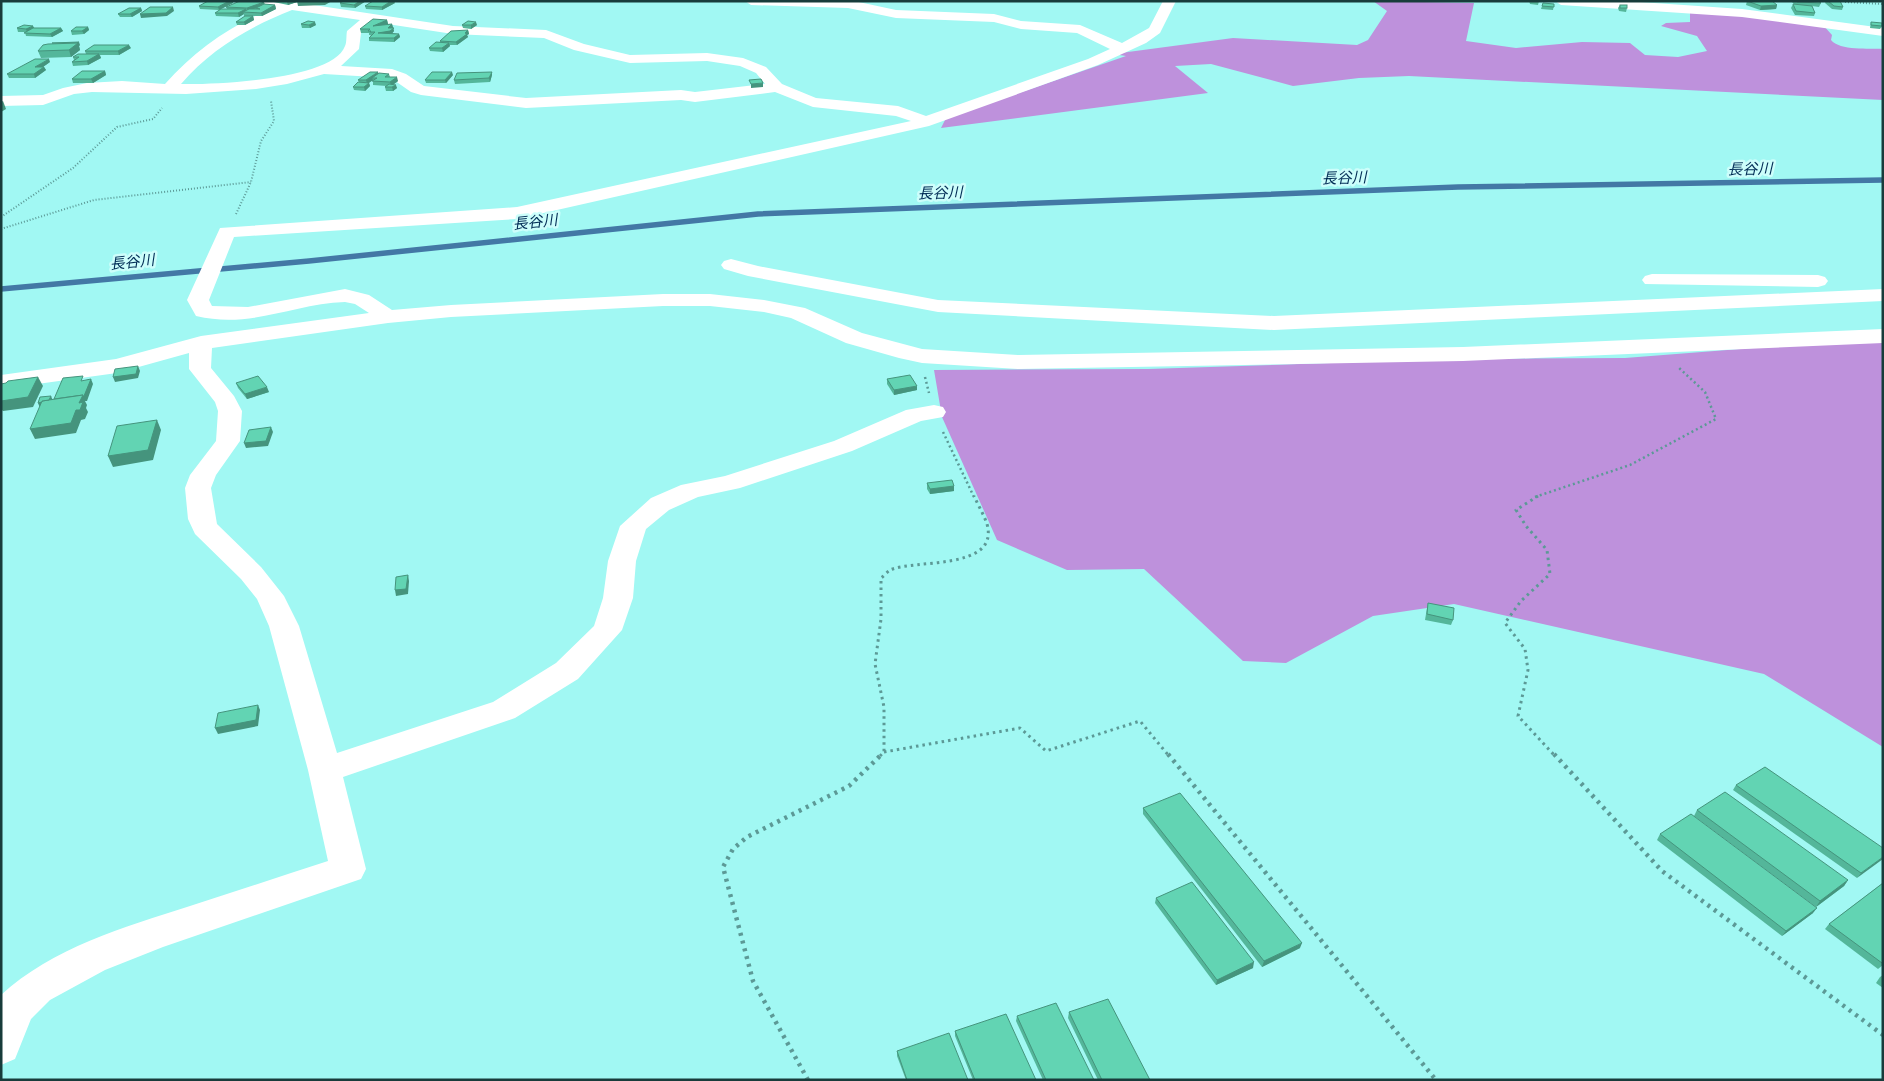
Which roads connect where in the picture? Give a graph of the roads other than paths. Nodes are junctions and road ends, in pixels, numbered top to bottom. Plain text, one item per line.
1 (259, 1) edge
2 (340, 1) edge
3 (751, 1) edge
4 (1170, 1) edge
5 (1561, 1) edge
6 (288, 7) junction
7 (320, 12) junction
8 (370, 19) junction
9 (1883, 32) edge
10 (1123, 49) junction
11 (326, 70) junction
12 (778, 87) junction
13 (176, 88) junction
14 (1, 101) edge
15 (923, 123) junction
16 (731, 264) dead end
17 (1652, 280) dead end
18 (1883, 282) edge
19 (1883, 295) edge
20 (388, 317) junction
21 (1883, 336) edge
22 (201, 343) junction
23 (1, 382) edge
24 (934, 412) road end
25 (324, 770) junction
26 (1, 1046) edge

1 - 6 street
2 - 7 street
3 - 10 street
4 - 10 street
5 - 9 street
6 - 7 street
6 - 13 street
7 - 8 street
8 - 11 street
8 - 12 street
10 - 15 street
11 - 12 street
11 - 13 street
12 - 15 street
13 - 14 street
15 - 20 street
16 - 19 street
17 - 18 street
20 - 21 street
20 - 22 street
22 - 23 street
22 - 25 street
24 - 25 street
25 - 26 street

